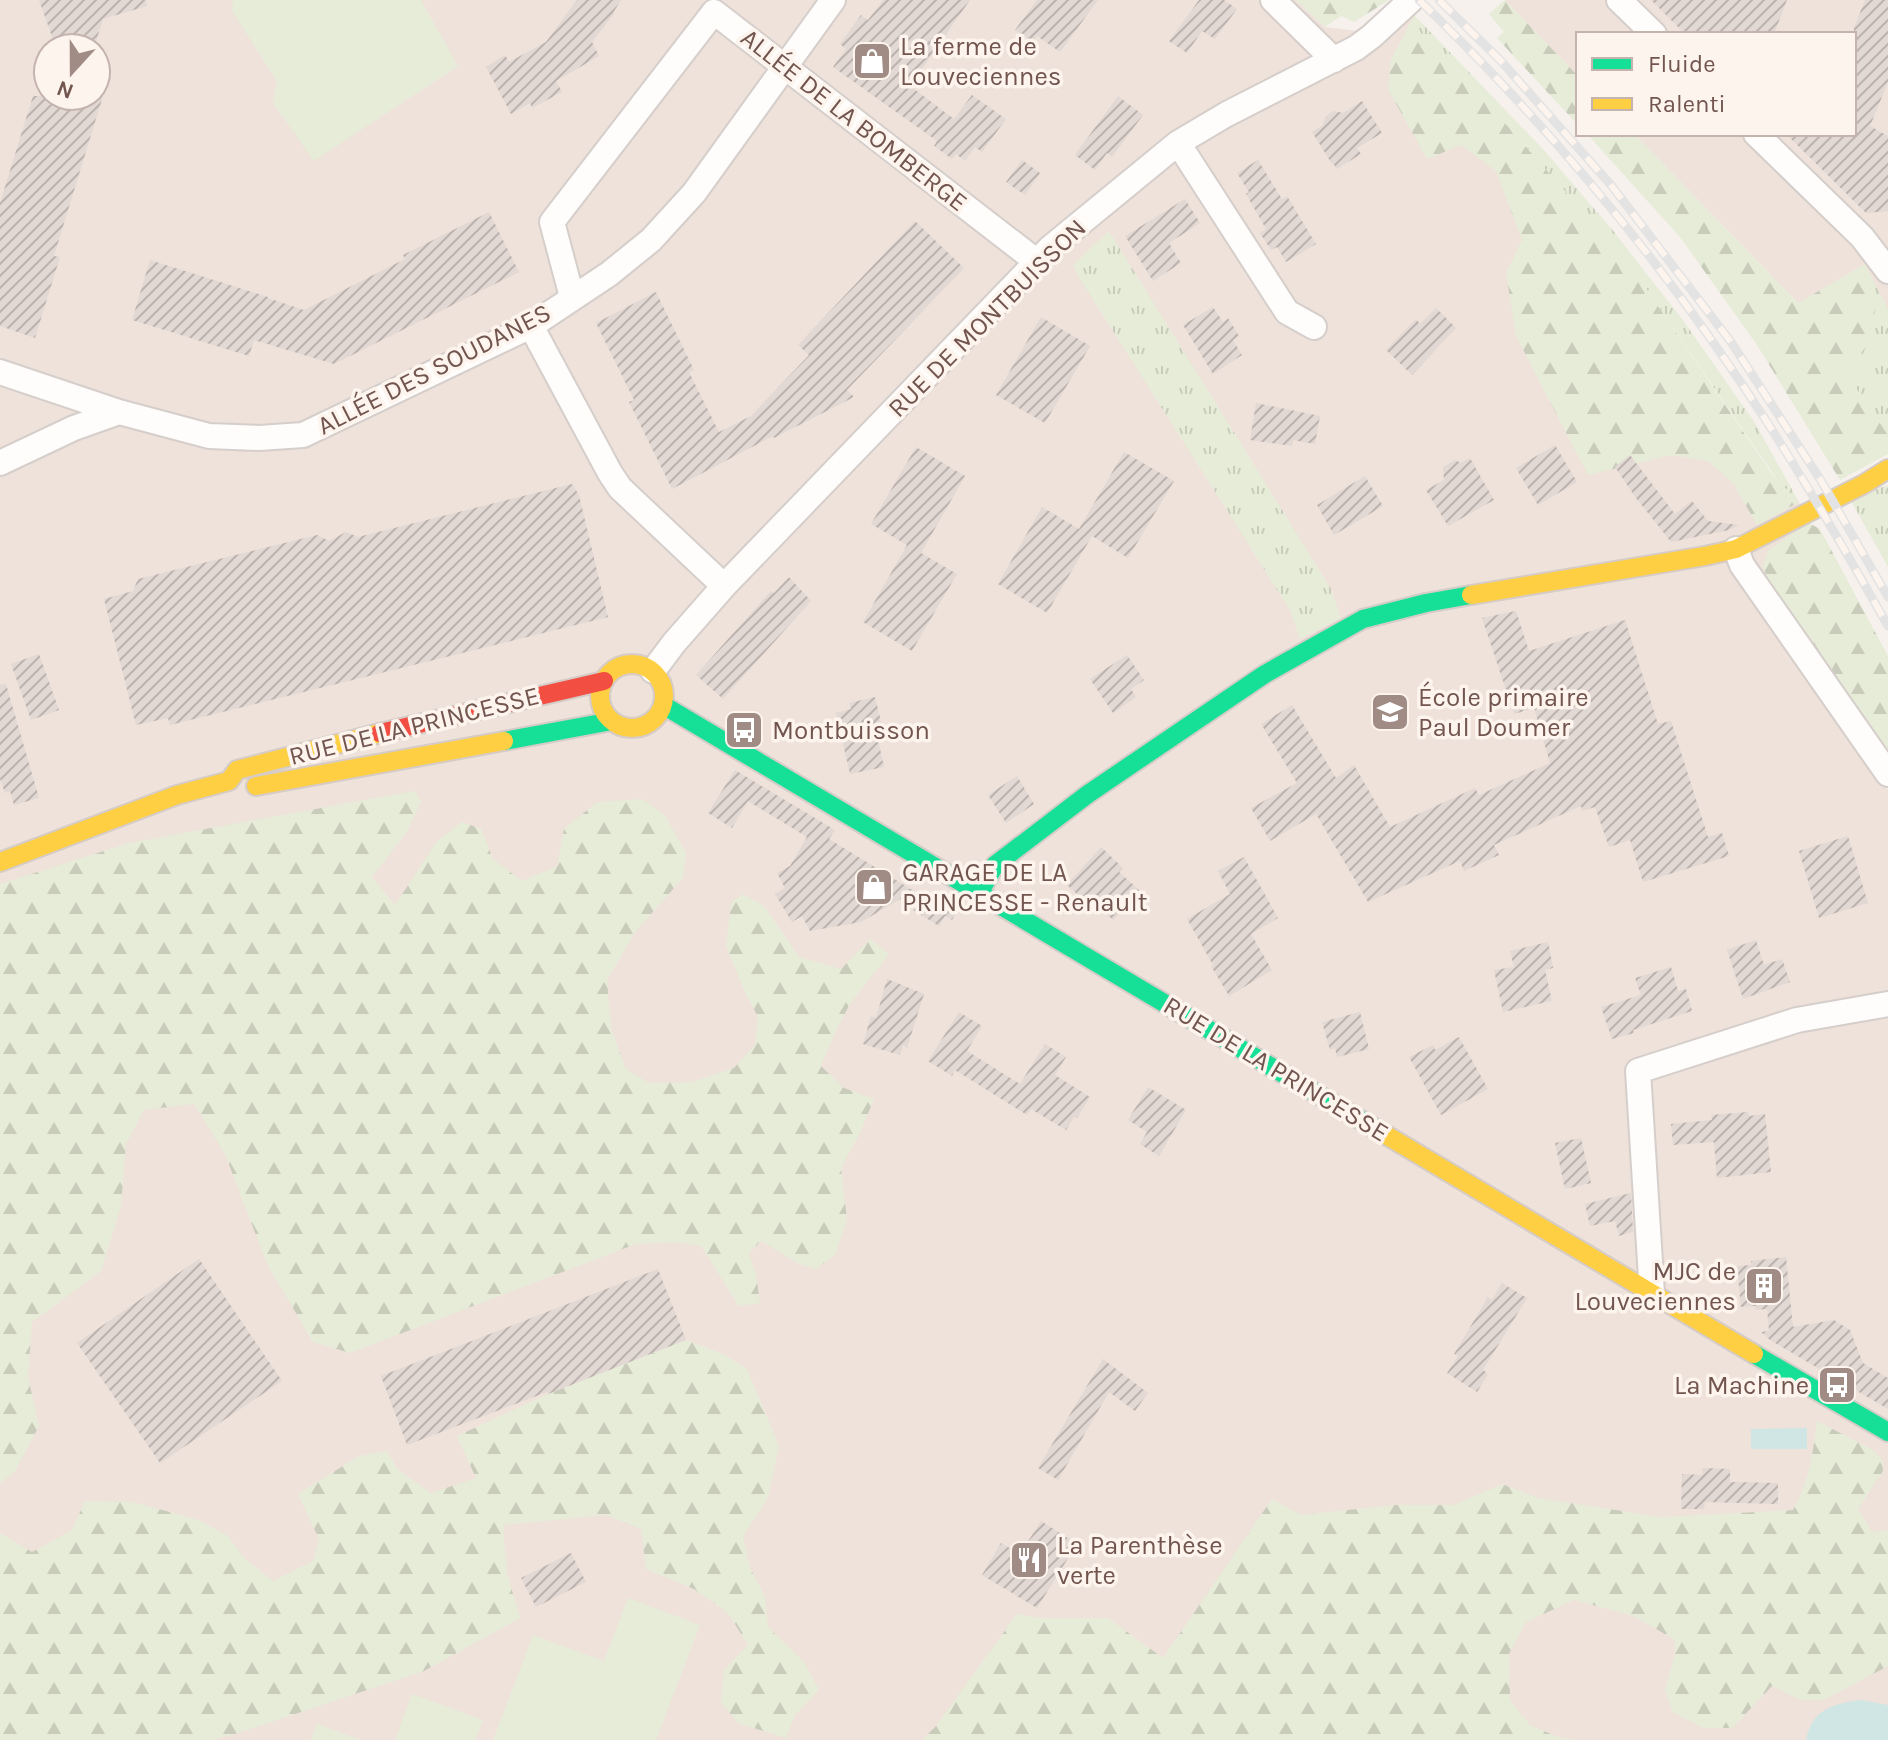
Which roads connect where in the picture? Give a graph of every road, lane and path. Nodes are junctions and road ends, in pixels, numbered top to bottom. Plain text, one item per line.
1 (833, 0) edge
2 (1273, 0) edge
3 (1411, 0) edge
4 (1619, 0) edge
5 (1652, 32) edge
6 (1334, 60) junction
7 (785, 66) junction
8 (1758, 136) edge
9 (1178, 143) junction
10 (1036, 261) junction
11 (1888, 271) edge
12 (572, 297) junction
13 (531, 326) junction
14 (1314, 327) dead end
15 (0, 372) edge
16 (119, 412) junction
17 (0, 463) edge
18 (1888, 469) edge
19 (1736, 549) junction
20 (724, 586) junction
21 (653, 671) junction
22 (604, 681) junction
23 (663, 705) junction
24 (491, 706) junction
25 (612, 721) junction
26 (498, 742) junction
27 (1888, 774) edge
28 (229, 781) junction
29 (0, 862) edge
30 (980, 892) junction
31 (1888, 1004) edge
32 (1652, 1294) junction
33 (1888, 1432) edge

1 - 7 street, ALLÉE DES SOUDANES
2 - 6 street
3 - 6 street, RUE DE MONTBUISSON
4 - 5 street
6 - 9 street, RUE DE MONTBUISSON
7 - 10 street, ALLÉE DE LA BOMBERGE
7 - 12 street, ALLÉE DES SOUDANES
7 - 12 street, ALLÉE DE LA BOMBERGE
8 - 11 street
9 - 10 street, RUE DE MONTBUISSON
9 - 14 street
10 - 20 street, RUE DE MONTBUISSON
12 - 13 street, ALLÉE DES SOUDANES
13 - 16 street, ALLÉE DES SOUDANES
13 - 20 street
15 - 16 street, ALLÉE DES SOUDANES
16 - 17 street
18 - 19 street
19 - 27 street
19 - 30 street
20 - 21 street, RUE DE MONTBUISSON
21 - 22 street
21 - 23 street
22 - 24 street, RUE DE LA PRINCESSE
22 - 25 street
23 - 25 street
23 - 30 street, RUE DE LA PRINCESSE
24 - 26 street
24 - 28 street, RUE DE LA PRINCESSE
25 - 26 street, RUE DE LA PRINCESSE
26 - 28 street, RUE DE LA PRINCESSE
28 - 29 street, RUE DE LA PRINCESSE
30 - 32 street, RUE DE LA PRINCESSE
31 - 32 street
32 - 33 street, RUE DE LA PRINCESSE

